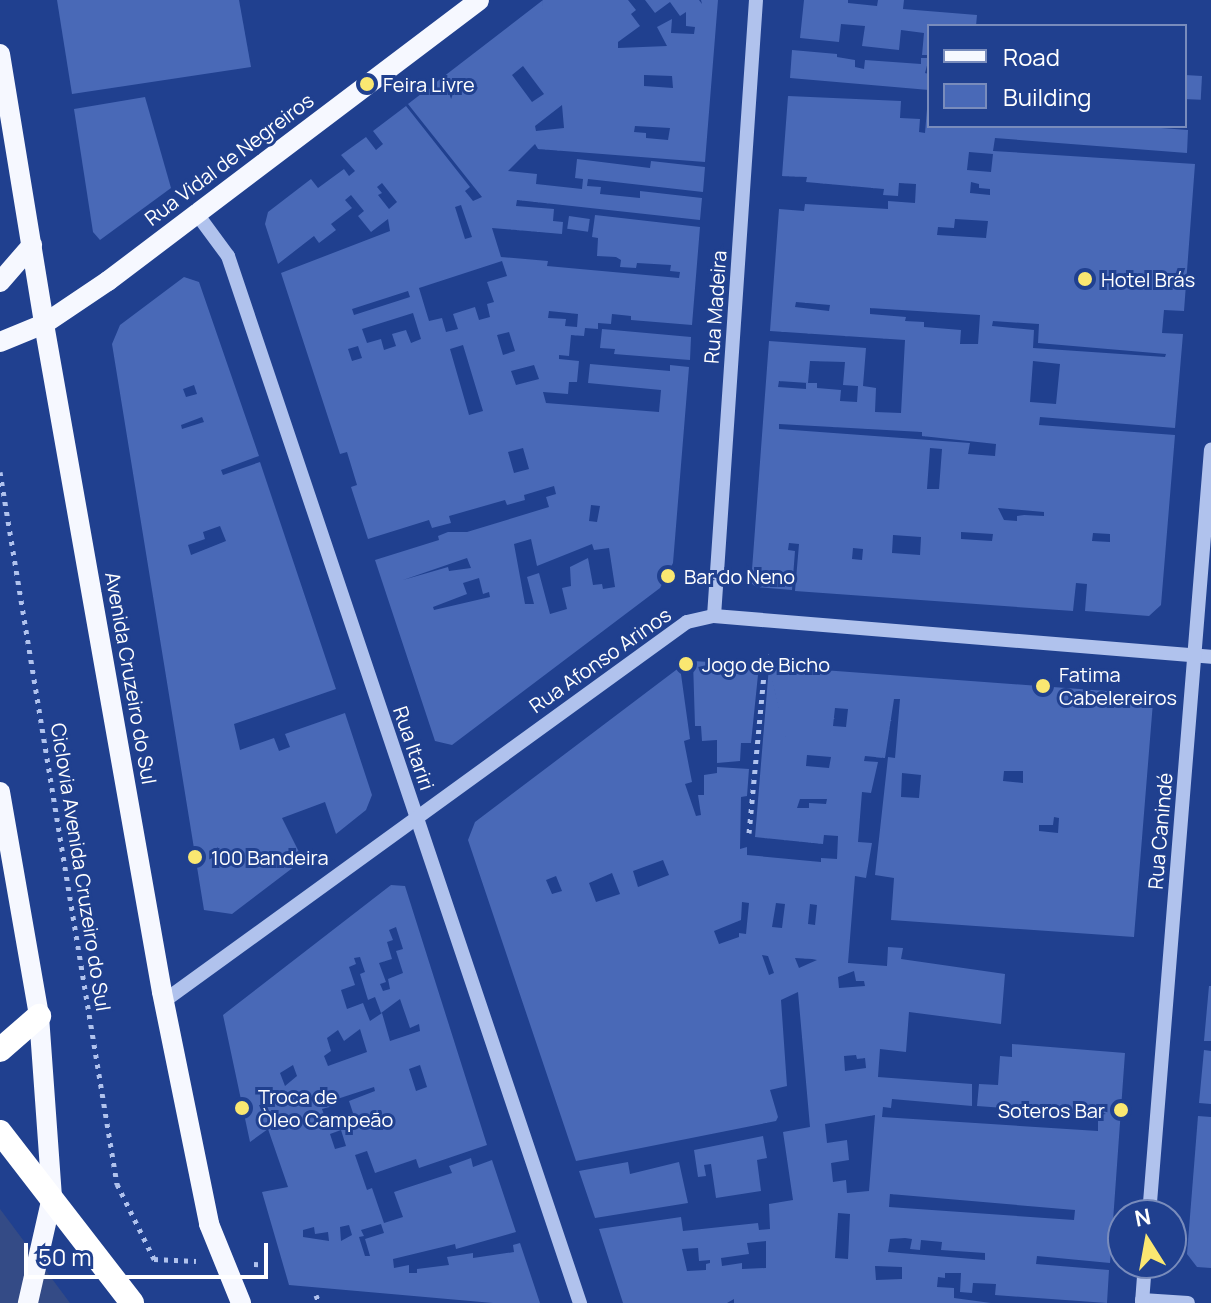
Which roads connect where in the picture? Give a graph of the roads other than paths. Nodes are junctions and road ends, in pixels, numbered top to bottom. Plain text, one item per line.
1 (479, 0) edge
2 (756, 0) edge
3 (0, 54) edge
4 (197, 214) junction
5 (32, 245) junction
6 (0, 282) edge
7 (44, 324) junction
8 (0, 342) edge
9 (1211, 450) edge
10 (714, 616) junction
11 (1194, 656) junction
12 (1211, 657) edge
13 (0, 792) edge
14 (416, 817) junction
15 (164, 1001) junction
16 (39, 1016) junction
17 (0, 1050) edge
18 (0, 1132) edge
19 (52, 1197) junction
20 (1150, 1199) edge
21 (1144, 1279) edge
22 (1142, 1301) edge
23 (28, 1303) edge
24 (132, 1303) edge
25 (241, 1303) edge
26 (580, 1303) edge
27 (1188, 1303) edge

1 - 4 main road, Rua Vidal de Negreiros
2 - 10 street, Rua Madeira
3 - 5 main road, Avenida Cruzeiro do Sul
4 - 7 main road, Rua Vidal de Negreiros
4 - 14 street, Rua Itariri
5 - 6 main road
5 - 7 main road, Avenida Cruzeiro do Sul
7 - 8 main road, Rua Vidal de Negreiros
7 - 15 main road, Avenida Cruzeiro do Sul
9 - 11 street, Rua Canindé
10 - 11 street, Rua Afonso Arinos
10 - 14 street, Rua Afonso Arinos
11 - 12 street, Rua Afonso Arinos
11 - 20 street, Rua Canindé
13 - 16 main road
14 - 15 street, Rua Afonso Arinos
14 - 26 street, Rua Itariri
15 - 25 main road, Avenida Cruzeiro do Sul
16 - 17 highway
16 - 19 main road
18 - 19 highway
19 - 23 main road
19 - 24 highway
21 - 22 street
22 - 27 street

